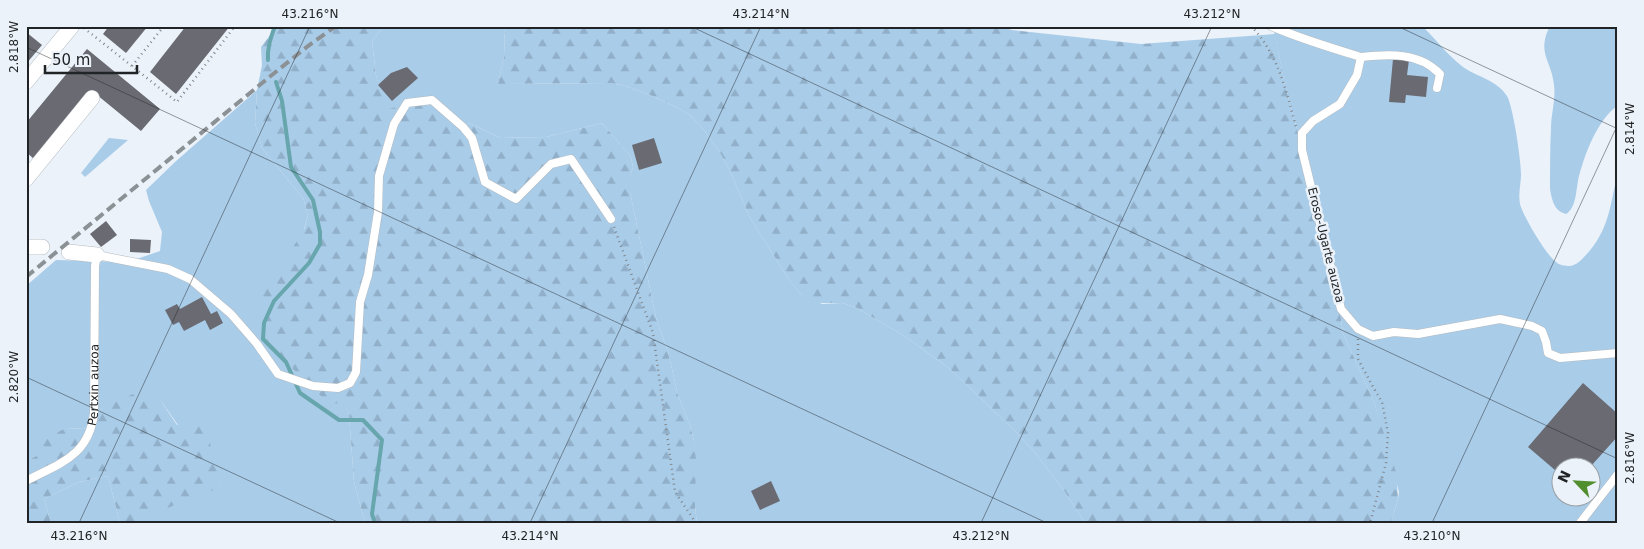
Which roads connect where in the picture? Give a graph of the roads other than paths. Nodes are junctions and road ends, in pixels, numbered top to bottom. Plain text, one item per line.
1 (72, 26) edge
2 (1271, 26) edge
3 (1361, 57) junction
4 (26, 82) edge
5 (1437, 88) dead end
6 (92, 98) dead end
7 (26, 179) edge
8 (611, 219) road end
9 (42, 247) dead end
10 (26, 248) edge
11 (69, 252) dead end
12 (97, 256) junction
13 (1618, 353) edge
14 (1618, 474) edge
15 (26, 480) edge
16 (1580, 523) edge

1 - 4 street
2 - 3 lane
3 - 5 lane
3 - 13 lane, Eroso-Ugarte auzoa
6 - 7 street
8 - 12 lane
9 - 10 street
11 - 12 street
12 - 15 lane, Pertxin auzoa
14 - 16 lane

